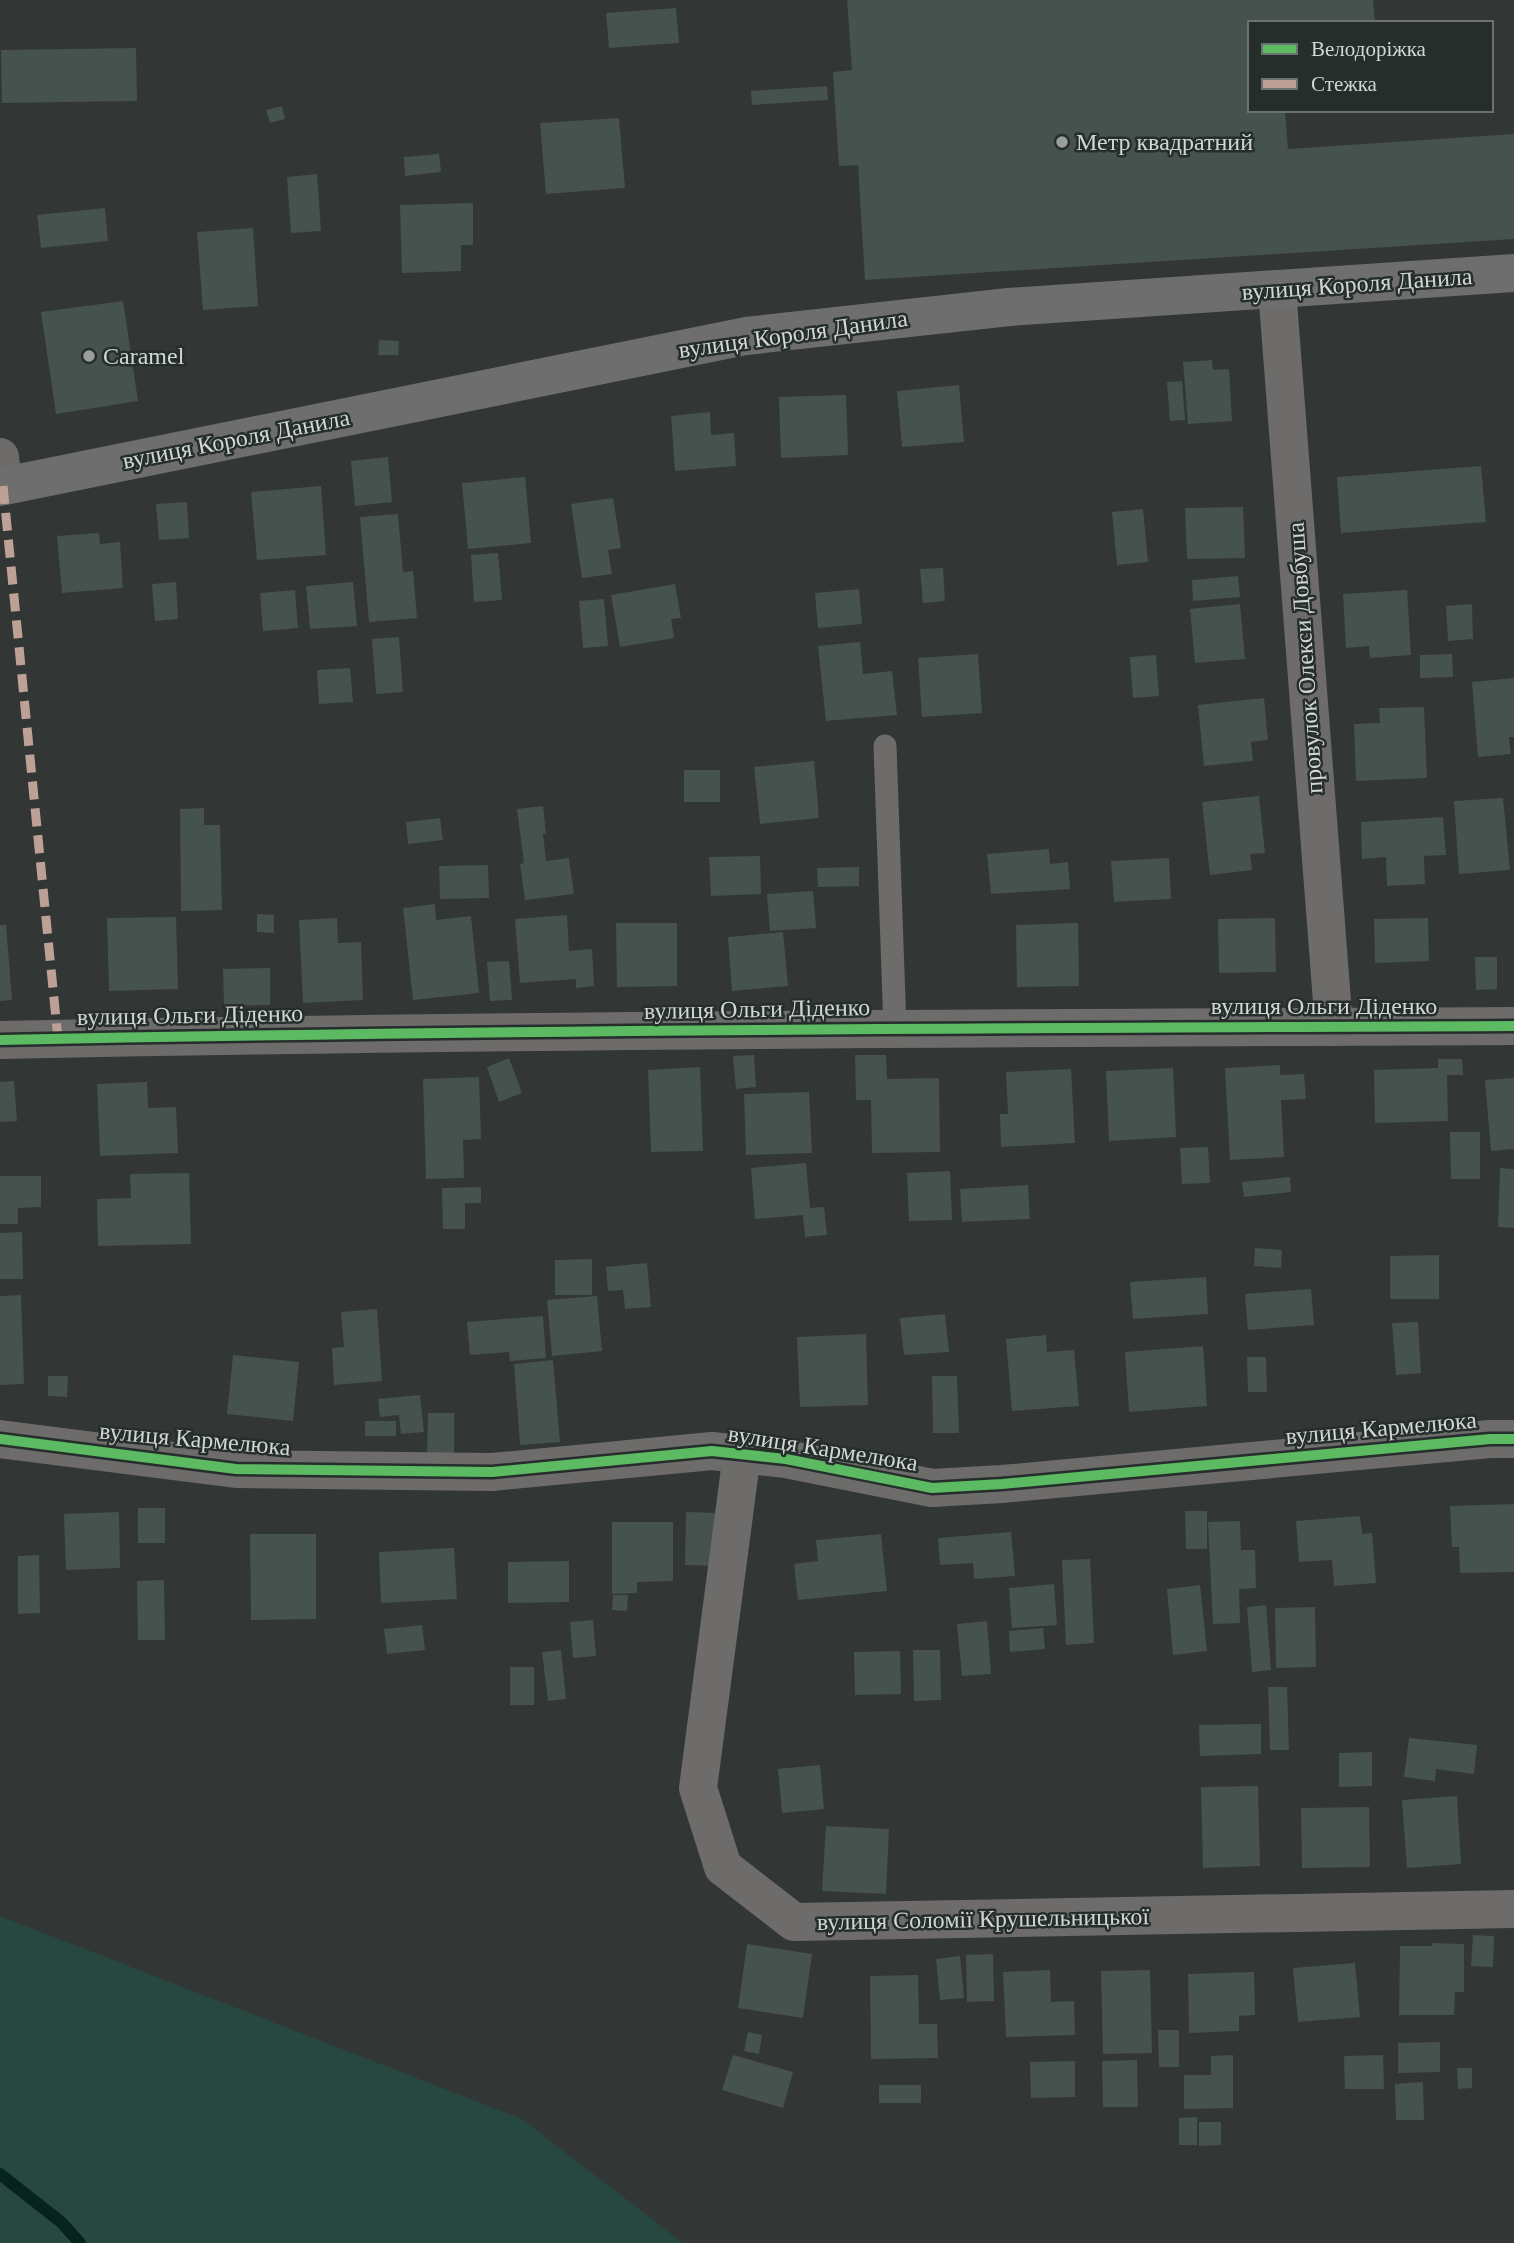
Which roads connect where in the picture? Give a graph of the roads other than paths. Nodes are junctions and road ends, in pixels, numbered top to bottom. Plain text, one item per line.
1 (1514, 273) edge
2 (1277, 289) junction
3 (1, 477) edge
4 (885, 746) dead end
5 (1514, 1026) edge
6 (1334, 1027) junction
7 (895, 1029) junction
8 (0, 1040) edge
9 (0, 1439) edge
10 (1514, 1439) edge
11 (742, 1454) junction
12 (1514, 1909) edge

1 - 2 main road, вулиця Короля Данила
2 - 3 main road, вулиця Короля Данила
2 - 6 street, провулок Олекси Довбуша
4 - 7 lane
5 - 6 street, вулиця Ольги Діденко
6 - 7 street, вулиця Ольги Діденко
7 - 8 street, вулиця Ольги Діденко
9 - 11 street, вулиця Кармелюка
10 - 11 street, вулиця Кармелюка
11 - 12 street, вулиця Соломії Крушельницької

